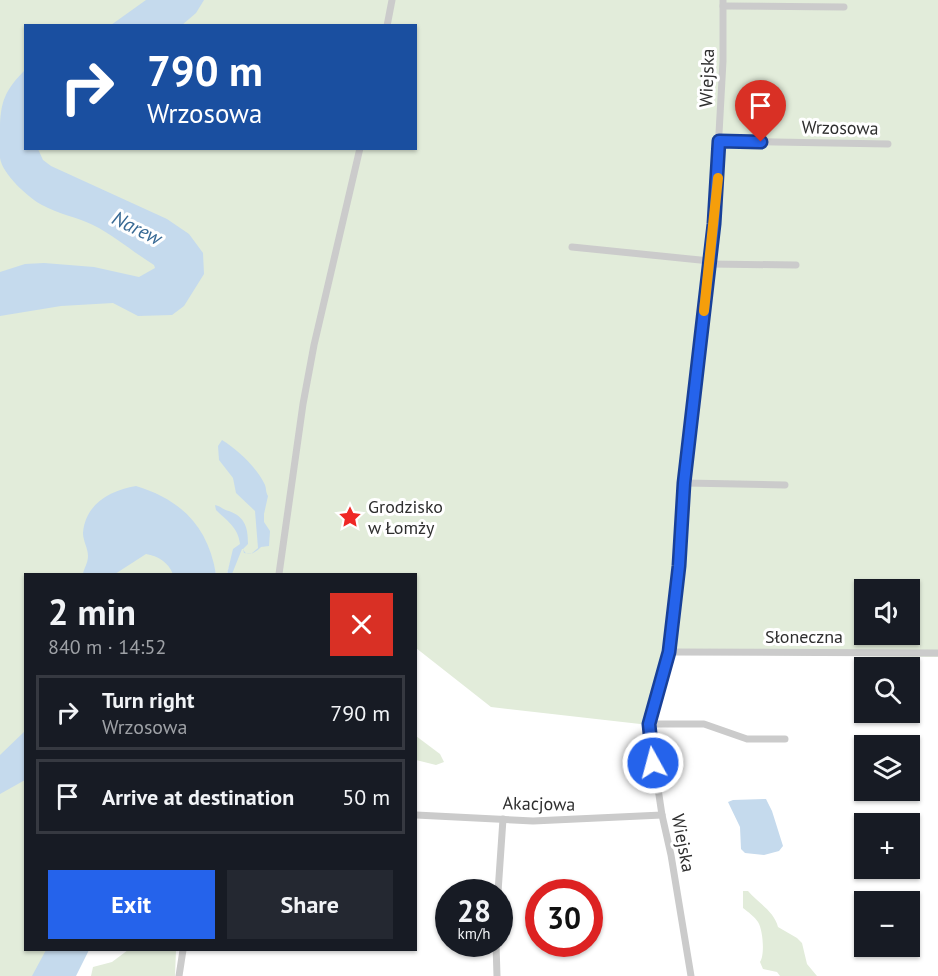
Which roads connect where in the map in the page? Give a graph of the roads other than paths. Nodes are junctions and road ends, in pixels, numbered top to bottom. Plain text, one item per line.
1 (392, 0) edge
2 (723, 3) edge
3 (844, 7) dead end
4 (387, 24) edge
5 (719, 141) junction
6 (888, 144) dead end
7 (360, 150) edge
8 (572, 247) dead end
9 (710, 262) junction
10 (796, 265) dead end
11 (684, 483) junction
12 (785, 485) dead end
13 (279, 573) edge
14 (669, 652) junction
15 (938, 653) edge
16 (649, 724) junction
17 (785, 739) dead end
18 (417, 815) edge
19 (662, 815) junction
20 (503, 819) junction
21 (499, 879) edge
22 (183, 951) edge
23 (496, 957) edge
24 (179, 976) edge
25 (497, 976) edge
26 (691, 976) edge

1 - 4 street
2 - 3 street
2 - 5 street, Wiejska
5 - 6 street, Wrzosowa
5 - 9 street, Wiejska
7 - 13 street
8 - 9 street
9 - 10 street
9 - 11 street, Wiejska
11 - 12 street
11 - 14 street, Wiejska
14 - 15 street, Słoneczna
14 - 16 street, Wiejska
16 - 17 street
16 - 19 street, Wiejska
18 - 20 street, Akacjowa
19 - 20 street, Akacjowa
19 - 26 street, Wiejska
20 - 21 street
22 - 24 street
23 - 25 street

